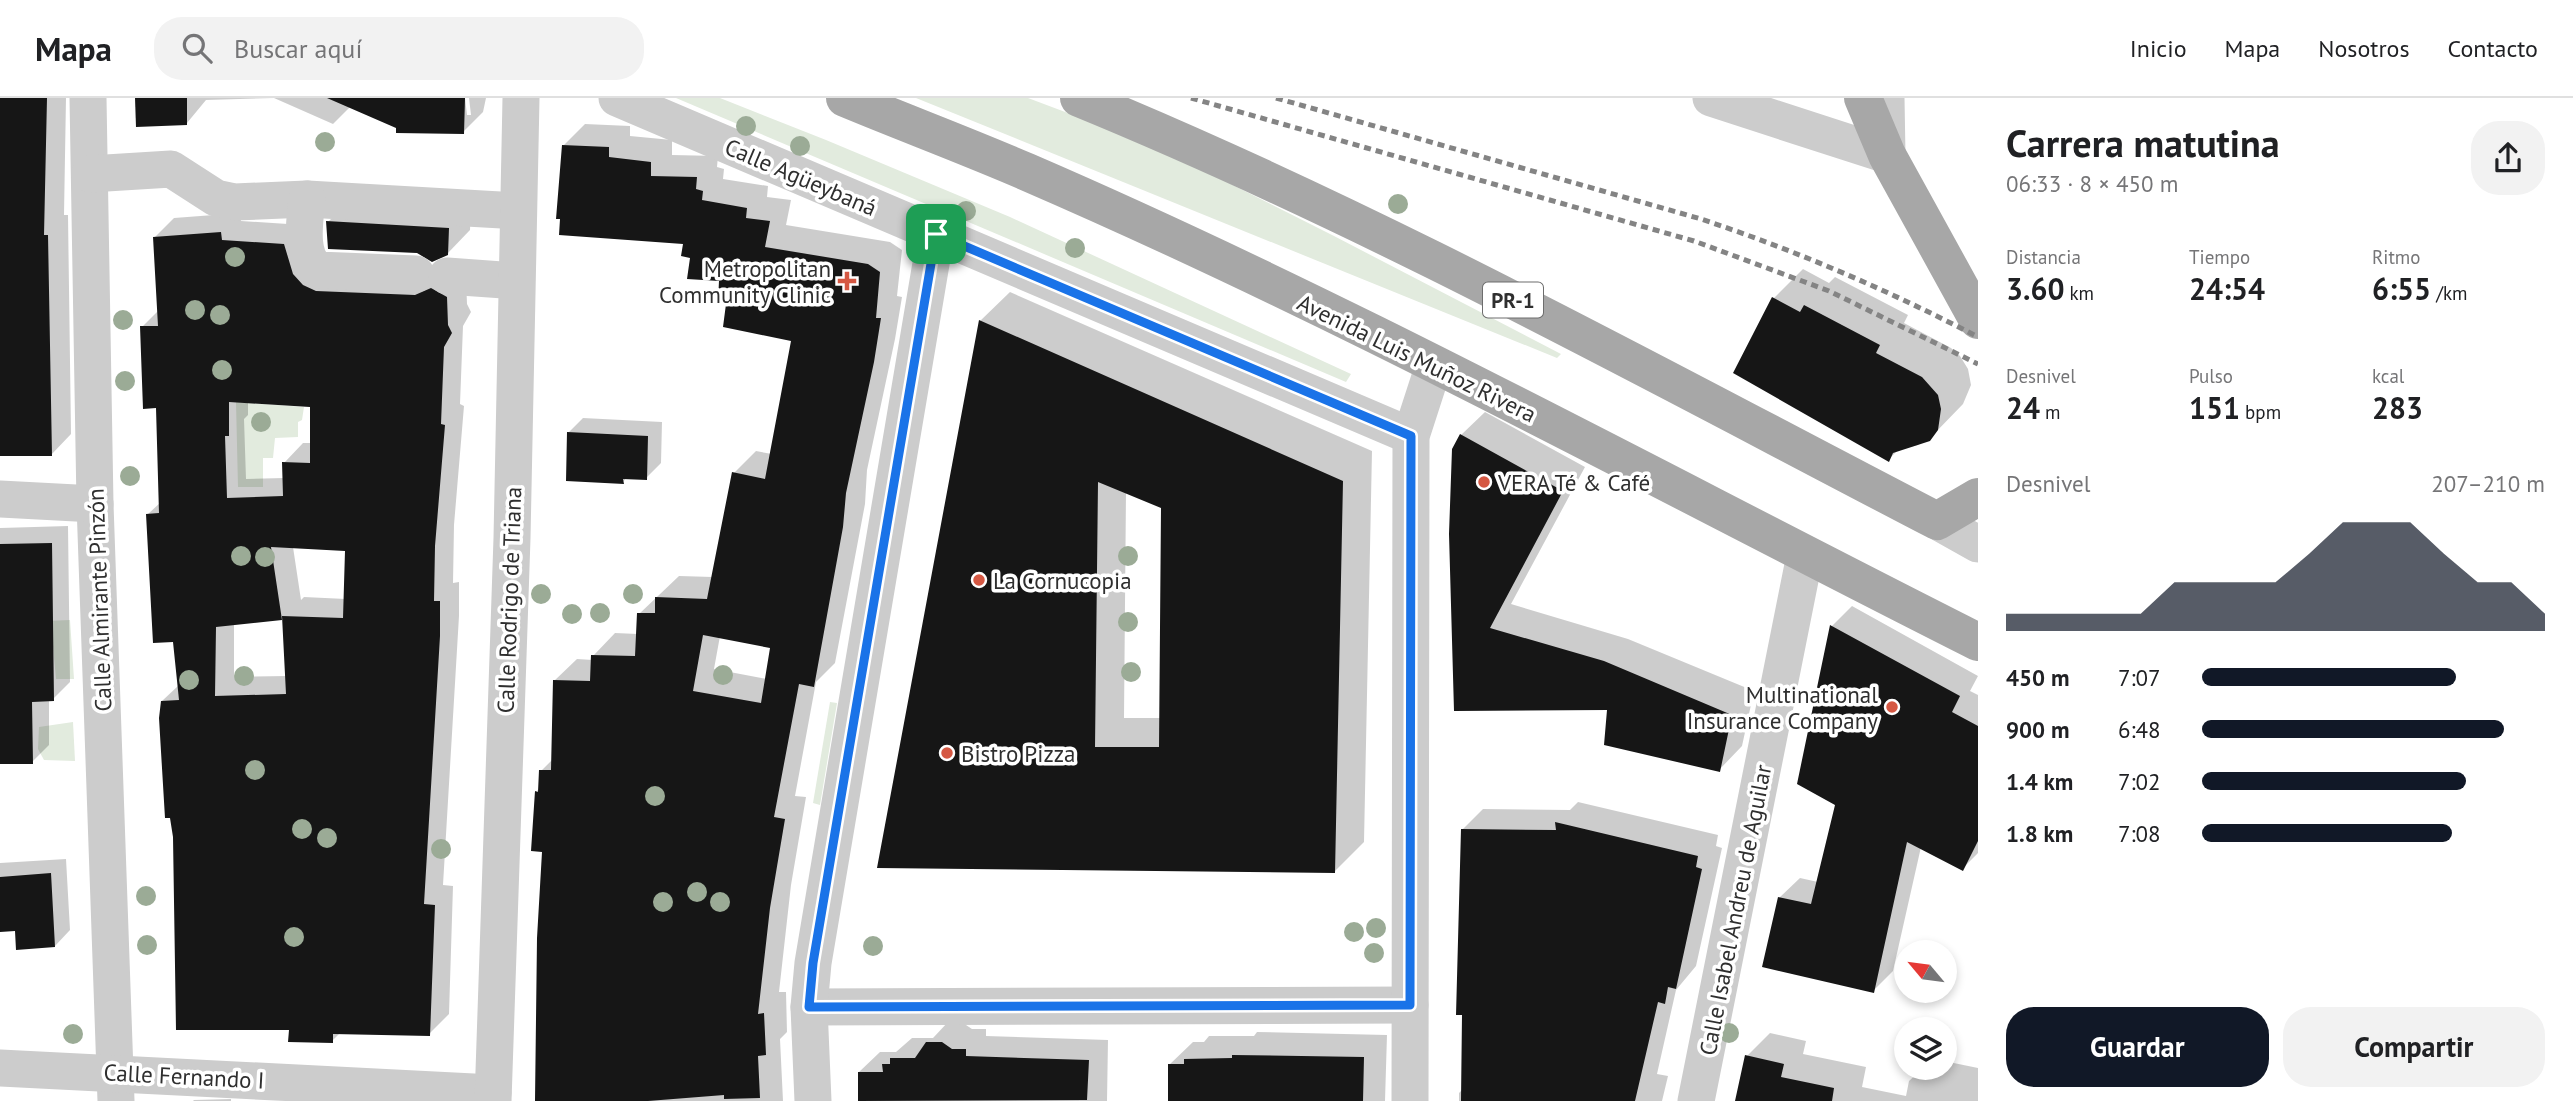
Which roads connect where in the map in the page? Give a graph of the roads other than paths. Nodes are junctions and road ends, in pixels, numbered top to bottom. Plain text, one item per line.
1 (88, 98) edge
2 (521, 98) edge
3 (617, 98) edge
4 (845, 98) edge
5 (1079, 98) edge
6 (1711, 98) edge
7 (1863, 98) edge
8 (1886, 98) edge
9 (1887, 155) junction
10 (90, 174) junction
11 (307, 199) junction
12 (518, 211) junction
13 (936, 234) junction
14 (516, 281) junction
15 (1978, 320) edge
16 (1434, 365) junction
17 (1411, 436) junction
18 (1978, 497) edge
19 (0, 499) edge
20 (95, 504) junction
21 (1937, 521) junction
22 (1978, 544) edge
23 (1805, 555) junction
24 (1978, 642) edge
25 (1410, 1005) junction
26 (809, 1007) junction
27 (0, 1068) edge
28 (115, 1086) edge
29 (493, 1097) edge
30 (813, 1101) edge
31 (1410, 1101) edge
32 (1696, 1101) edge

1 - 10 street, Calle Almirante Pinzón
2 - 12 street, Calle Rodrigo de Triana
3 - 13 street, Calle Agüeybaná
4 - 16 main road, Avenida Luis Muñoz Rivera
5 - 21 main road, PR-1
6 - 9 street
7 - 9 main road
8 - 9 street
9 - 15 main road
10 - 11 street
10 - 20 street, Calle Almirante Pinzón
11 - 12 street
11 - 14 street
12 - 14 street, Calle Rodrigo de Triana
13 - 17 street, Calle Agüeybaná
13 - 26 street
14 - 29 street, Calle Rodrigo de Triana
16 - 17 street
16 - 23 main road, Avenida Luis Muñoz Rivera
17 - 25 street
18 - 21 main road
19 - 20 street
20 - 28 street, Calle Almirante Pinzón
21 - 22 street
23 - 24 main road, Avenida Luis Muñoz Rivera
23 - 32 street, Calle Isabel Andreu de Aguilar
25 - 26 street
25 - 31 street
26 - 30 street
27 - 28 street, Calle Fernando I
28 - 29 street, Calle Fernando I

